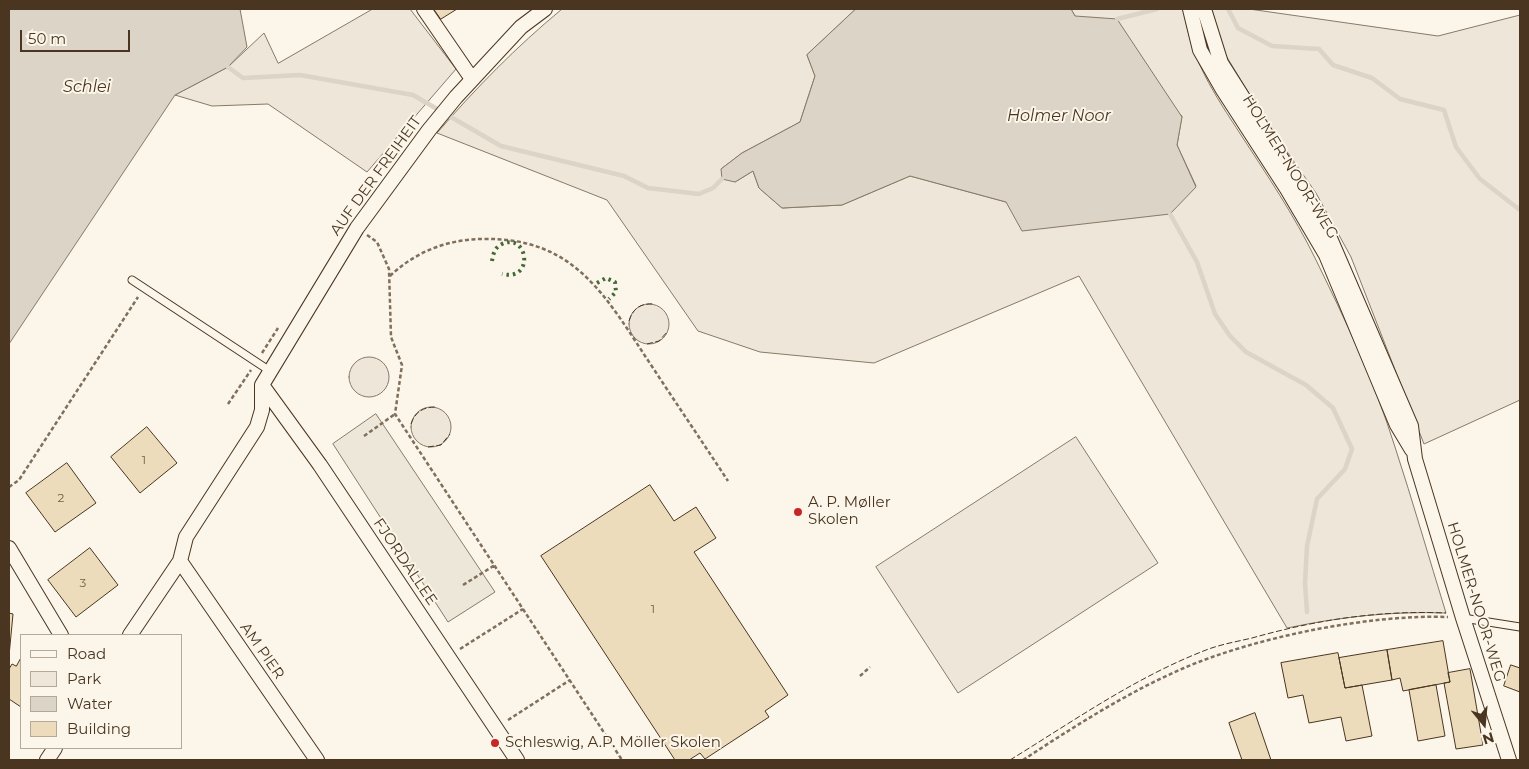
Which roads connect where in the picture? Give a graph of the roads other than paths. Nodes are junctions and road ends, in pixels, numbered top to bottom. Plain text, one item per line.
1 (424, 9) edge
2 (545, 9) edge
3 (1190, 9) edge
4 (1204, 9) edge
5 (472, 79) junction
6 (132, 280) dead end
7 (270, 371) junction
8 (262, 385) junction
9 (1414, 452) junction
10 (9, 548) edge
11 (180, 561) junction
12 (1463, 618) junction
13 (1520, 627) edge
14 (61, 634) edge
15 (131, 634) edge
16 (54, 749) edge
17 (47, 760) edge
18 (318, 760) edge
19 (517, 760) edge
20 (1509, 760) edge

1 - 5 street
2 - 5 street, AUF DER FREIHEIT
3 - 9 street, HOLMER-NOOR-WEG
4 - 9 street, HOLMER-NOOR-WEG
5 - 7 street, AUF DER FREIHEIT
6 - 7 lane
7 - 8 street, AUF DER FREIHEIT
8 - 11 street
8 - 19 street, FJORDALLEE
9 - 12 street, HOLMER-NOOR-WEG
10 - 14 street
11 - 15 street
11 - 18 street, AM PIER
12 - 13 lane
12 - 20 street, HOLMER-NOOR-WEG
16 - 17 street

